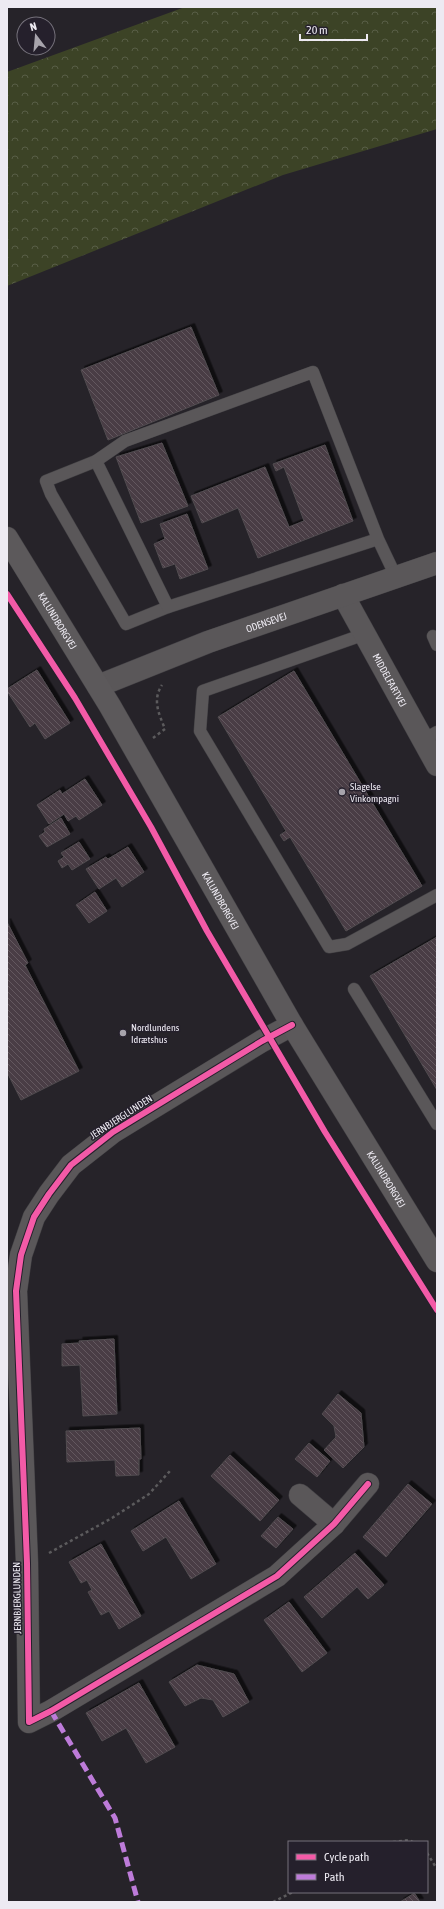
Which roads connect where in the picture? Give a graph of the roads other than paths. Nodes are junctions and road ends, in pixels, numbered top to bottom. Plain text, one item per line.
1 (96, 461) junction
2 (7, 538) edge
3 (378, 539) junction
4 (437, 562) edge
5 (396, 577) junction
6 (343, 595) junction
7 (168, 607) junction
8 (365, 634) junction
9 (98, 686) junction
10 (430, 736) edge
11 (437, 765) edge
12 (437, 895) edge
13 (354, 989) dead end
14 (292, 1025) junction
15 (437, 1124) edge
16 (437, 1261) edge
17 (368, 1484) dead end
18 (300, 1495) dead end
19 (334, 1524) junction

1 - 3 lane
1 - 7 lane
1 - 7 lane
2 - 9 street, KALUNDBORGVEJ
3 - 5 lane
3 - 7 lane
4 - 5 street, ODENSEVEJ
5 - 6 street, ODENSEVEJ
6 - 8 street, MIDDELFARTVEJ
6 - 9 street, ODENSEVEJ
8 - 10 street, MIDDELFARTVEJ
8 - 12 lane
9 - 14 street, KALUNDBORGVEJ
10 - 11 street, MIDDELFARTVEJ
13 - 15 lane
14 - 16 street, KALUNDBORGVEJ
14 - 19 street, JERNBJERGLUNDEN
17 - 19 street, JERNBJERGLUNDEN
18 - 19 street

